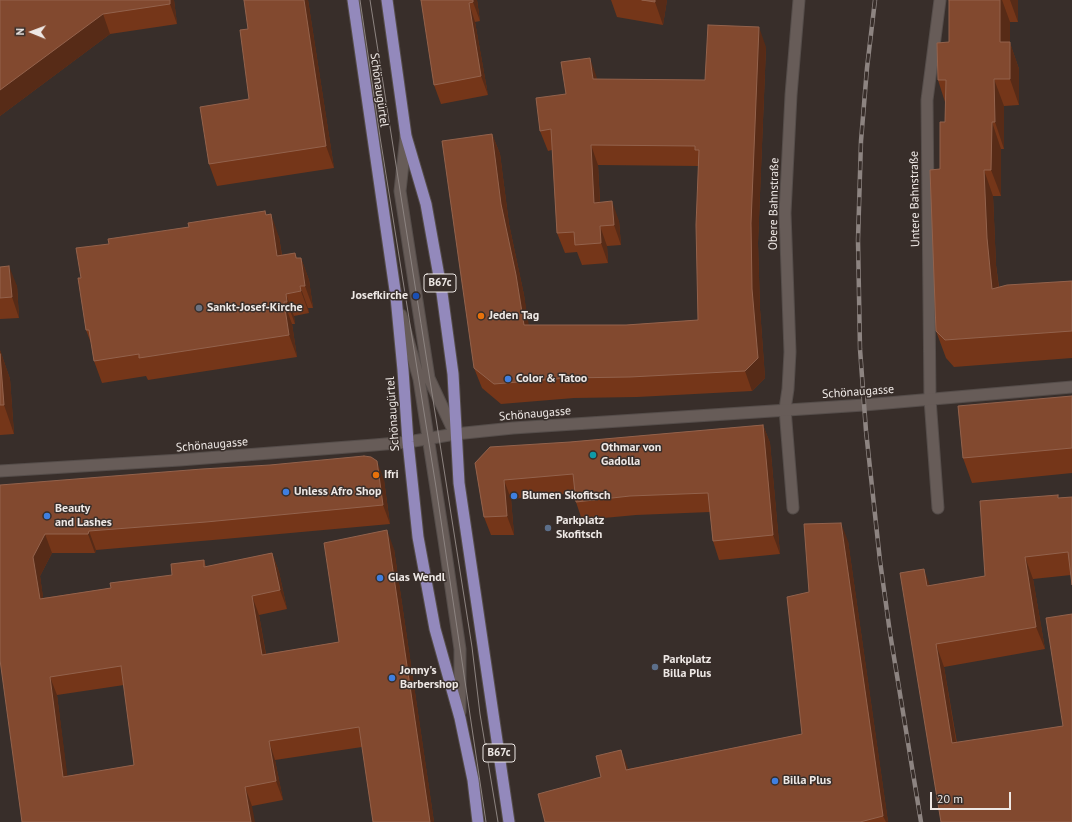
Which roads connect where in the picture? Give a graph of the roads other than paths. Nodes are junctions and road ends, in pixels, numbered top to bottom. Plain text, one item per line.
1 (353, 0) edge
2 (387, 0) edge
3 (799, 0) edge
4 (940, 0) edge
5 (406, 136) junction
6 (396, 297) junction
7 (1072, 387) edge
8 (930, 399) junction
9 (785, 409) junction
10 (455, 434) junction
11 (429, 438) junction
12 (408, 442) junction
13 (0, 471) edge
14 (793, 508) dead end
15 (938, 508) dead end
16 (460, 718) junction
17 (478, 822) edge
18 (509, 822) edge

1 - 6 main road, Schönaugürtel / B67c
2 - 5 main road, Schönaugürtel / B67c
3 - 9 main road, Obere Bahnstraße
4 - 8 main road, Untere Bahnstraße
5 - 10 main road, Schönaugürtel / B67c
5 - 10 main road
6 - 11 main road
6 - 12 main road, Schönaugürtel / B67c
7 - 8 main road, Schönaugasse
8 - 9 main road, Schönaugasse
8 - 15 main road, Untere Bahnstraße
9 - 10 main road, Schönaugasse
9 - 14 main road, Obere Bahnstraße
10 - 11 main road, Schönaugasse
10 - 18 main road, Schönaugürtel / B67c
11 - 12 main road, Schönaugasse
11 - 16 main road
12 - 13 main road, Schönaugasse
12 - 16 main road, Schönaugürtel / B67c
16 - 17 main road, Schönaugürtel / B67c

